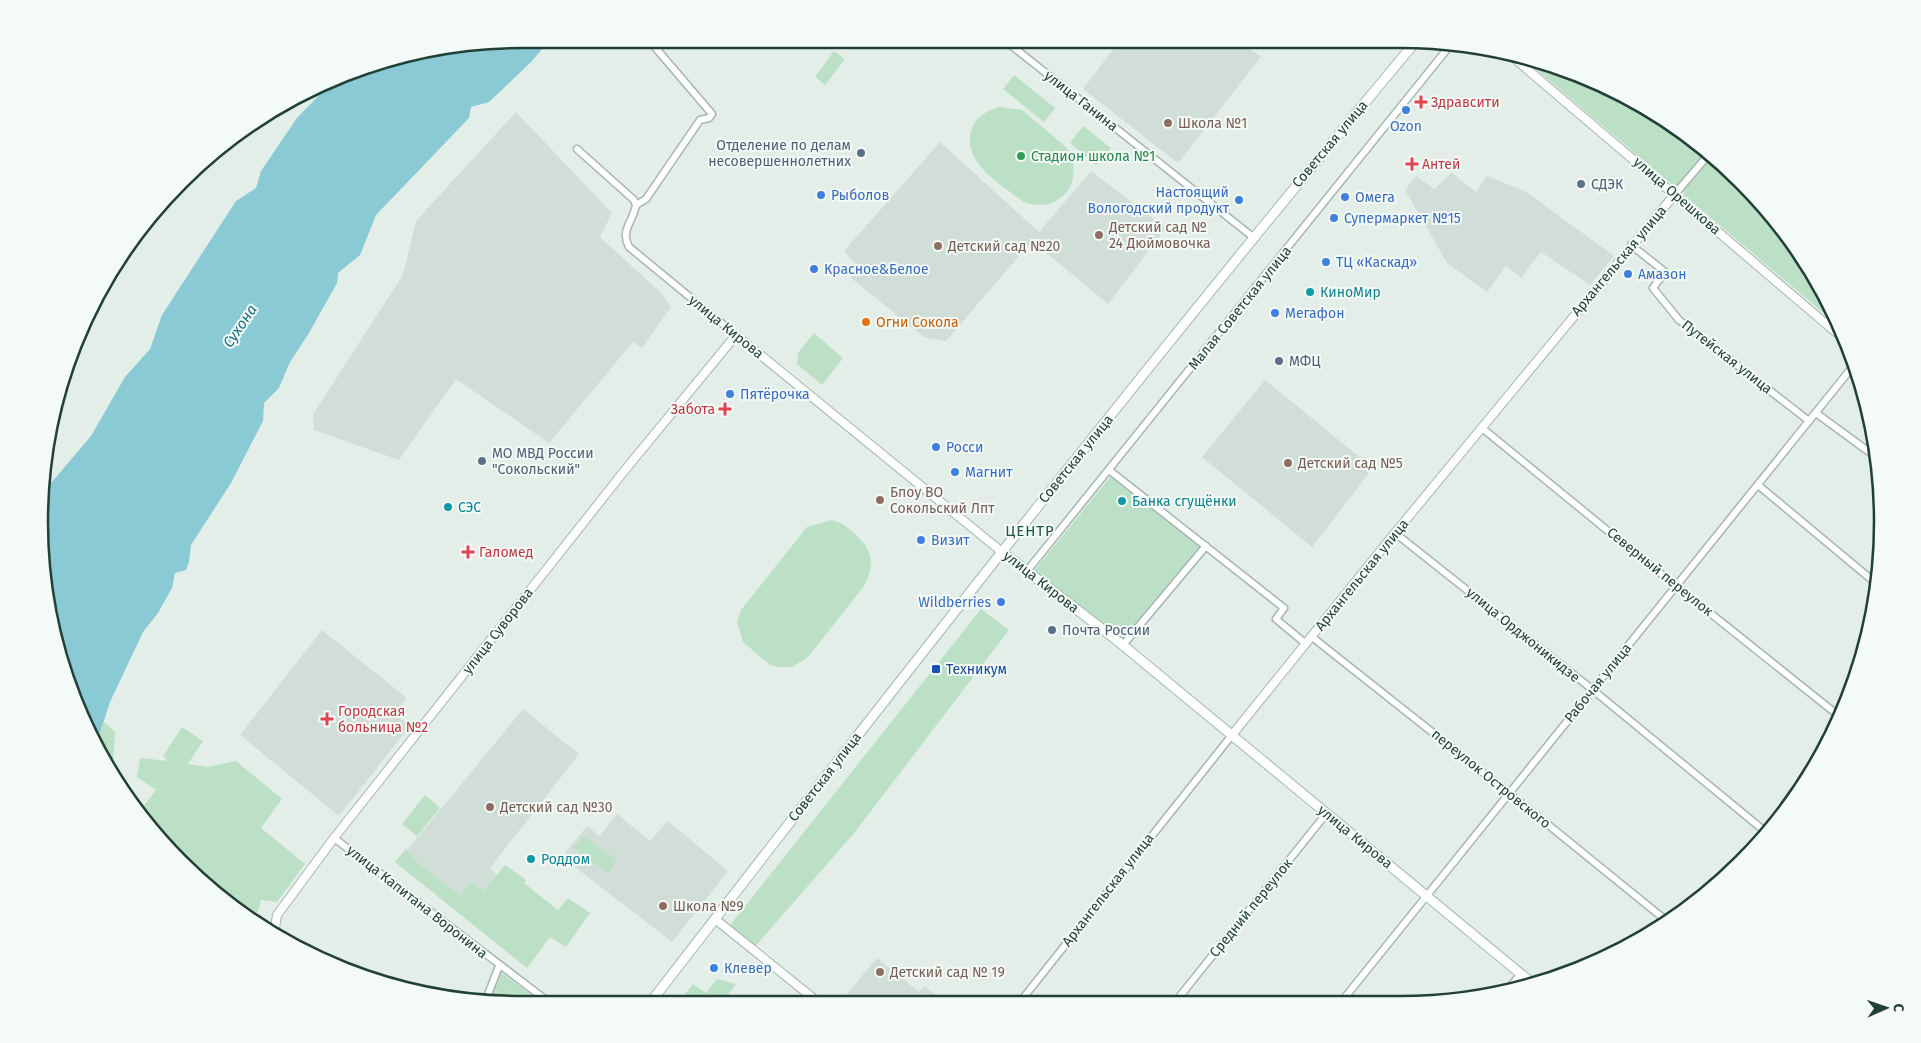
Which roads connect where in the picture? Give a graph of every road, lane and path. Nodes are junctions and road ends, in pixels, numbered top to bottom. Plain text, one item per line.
1 (656, 48) edge
2 (1014, 48) edge
3 (1410, 48) edge
4 (1446, 50) edge
5 (1522, 64) edge
6 (577, 148) dead end
7 (1705, 159) edge
8 (1675, 194) junction
9 (636, 205) junction
10 (1252, 237) junction
11 (1631, 245) junction
12 (1833, 330) edge
13 (736, 335) junction
14 (1849, 372) edge
15 (1816, 413) junction
16 (1809, 421) junction
17 (1482, 428) junction
18 (1868, 451) edge
19 (1109, 470) junction
20 (1758, 485) junction
21 (1395, 533) junction
22 (1206, 546) junction
23 (1002, 552) junction
24 (1027, 571) junction
25 (1870, 578) edge
26 (1677, 586) junction
27 (1312, 637) junction
28 (1306, 644) junction
29 (1123, 645) junction
30 (1593, 690) junction
31 (1833, 711) edge
32 (1232, 735) junction
33 (1509, 793) junction
34 (1326, 814) junction
35 (1761, 828) edge
36 (334, 838) junction
37 (1426, 896) junction
38 (1662, 917) edge
39 (715, 919) junction
40 (275, 927) edge
41 (499, 966) junction
42 (1521, 974) junction
43 (1526, 978) edge
44 (1515, 981) edge
45 (488, 994) edge
46 (540, 996) edge
47 (655, 996) edge
48 (811, 996) edge
49 (1025, 996) edge
50 (1180, 996) edge
51 (1345, 996) edge

1 - 9 street
2 - 10 street, улица Ганина
3 - 10 main road, Советская улица
4 - 19 street, Малая Советская улица
5 - 8 street, улица Орешкова
6 - 9 street
7 - 8 street, Архангельская улица
8 - 11 street, Архангельская улица
8 - 12 street, улица Орешкова
9 - 13 street, улица Кирова
10 - 23 main road, Советская улица
11 - 16 street, Путейская улица
11 - 17 street, Архангельская улица
13 - 23 street, улица Кирова
13 - 36 street, улица Суворова
14 - 15 street, Рабочая улица
15 - 16 street, Рабочая улица
15 - 18 street
16 - 20 street, Рабочая улица
17 - 21 street, Архангельская улица
17 - 26 street, Северный переулок
19 - 22 street
19 - 24 street, Малая Советская улица
20 - 25 street
20 - 26 street, Рабочая улица
21 - 27 street, Архангельская улица
21 - 30 street, улица Орджоникидзе
22 - 28 street
22 - 29 street
23 - 24 main road, улица Кирова
23 - 39 main road, Советская улица
24 - 29 main road, улица Кирова
26 - 30 street, Рабочая улица
26 - 31 street, Северный переулок
27 - 28 street, Архангельская улица
27 - 33 street, переулок Островского
28 - 32 street, Архангельская улица
29 - 32 main road, улица Кирова
30 - 33 street, Рабочая улица
30 - 35 street, улица Орджоникидзе
32 - 34 main road, улица Кирова
32 - 49 street, Архангельская улица
33 - 37 street, Рабочая улица
33 - 38 street, переулок Островского
34 - 37 main road, улица Кирова
34 - 50 street, Средний переулок
36 - 40 street, улица Суворова
36 - 41 street, улица Капитана Воронина
37 - 42 main road, улица Кирова
37 - 51 street, Рабочая улица
39 - 47 main road, Советская улица
39 - 48 street
41 - 45 street, улица Капитана Воронина
41 - 46 street, улица Капитана Воронина
42 - 43 main road, улица Кирова
42 - 44 street

